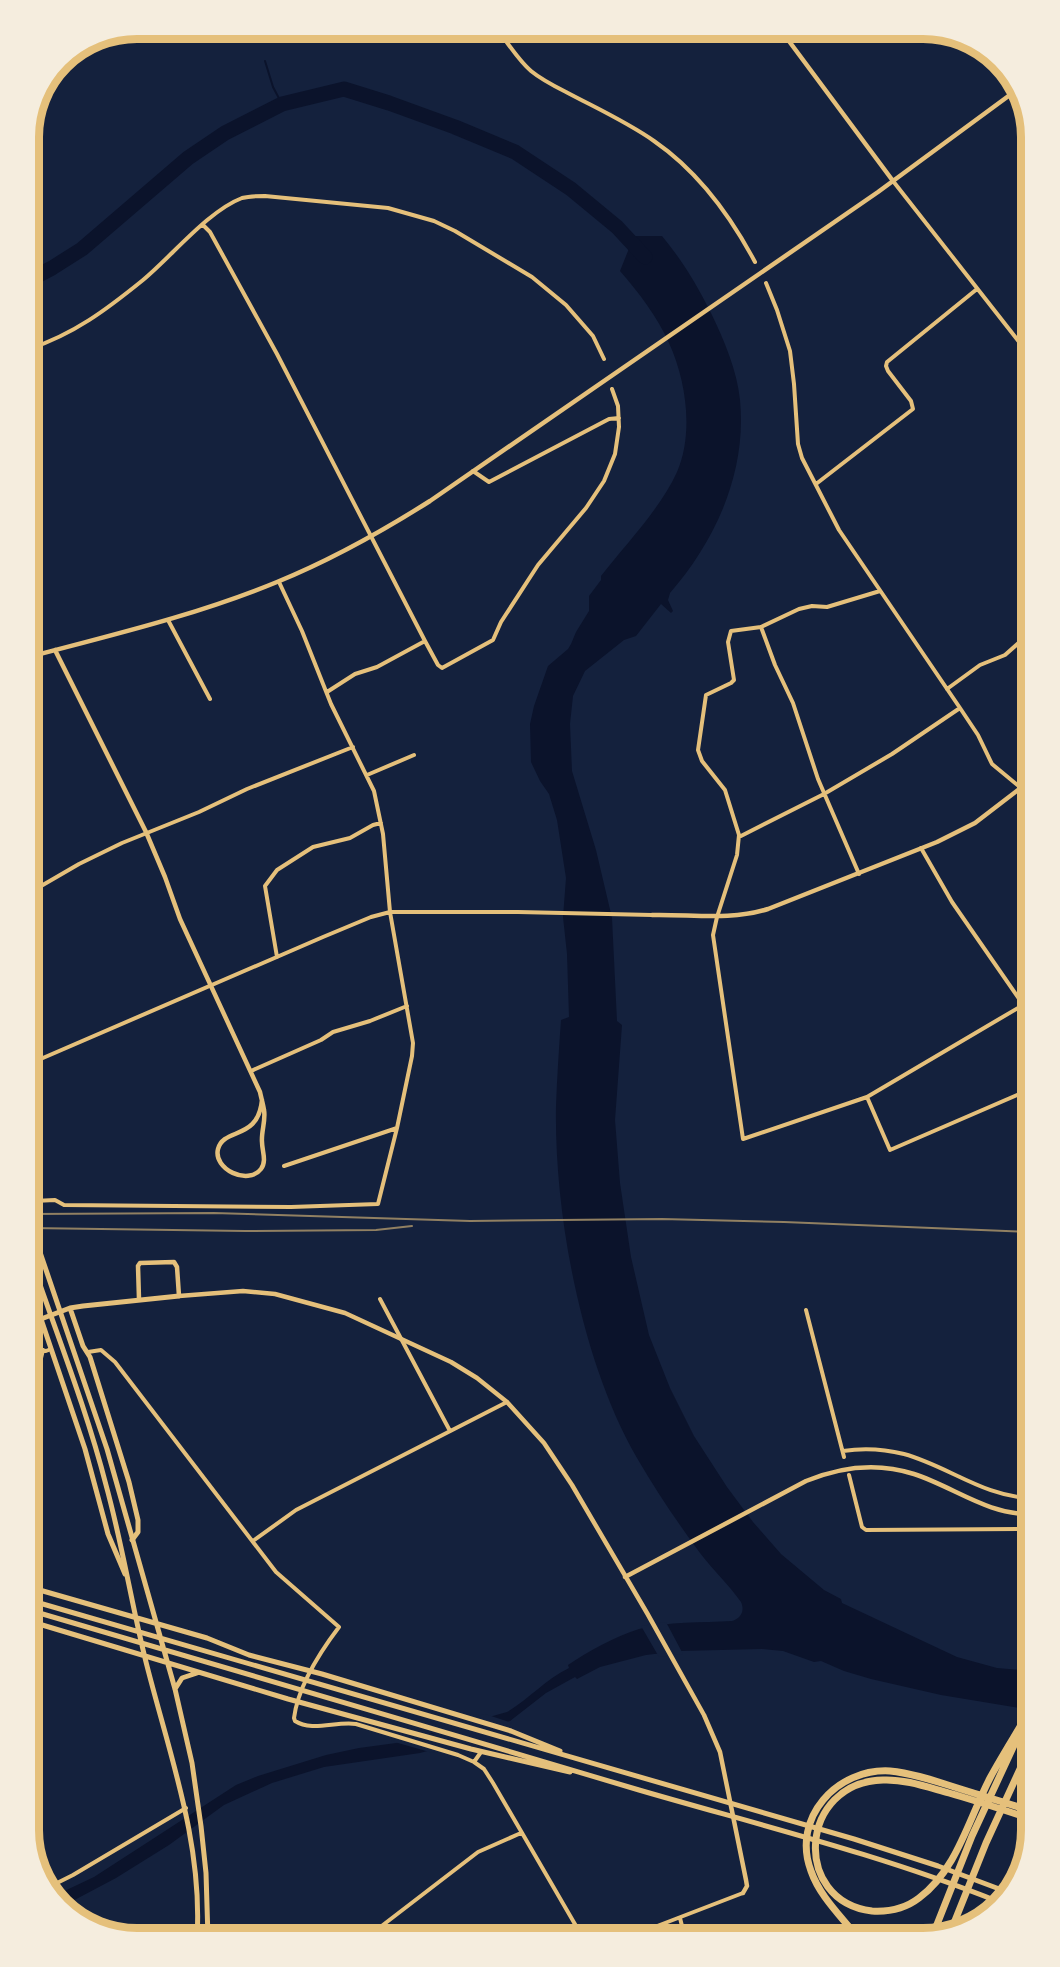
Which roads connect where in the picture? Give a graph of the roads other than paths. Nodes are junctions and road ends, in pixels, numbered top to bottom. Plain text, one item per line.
1 (505, 39) edge
2 (787, 39) edge
3 (1011, 94) edge
4 (893, 181) junction
5 (203, 225) junction
6 (755, 262) dead end
7 (766, 283) dead end
8 (977, 289) junction
9 (1021, 343) edge
10 (39, 345) edge
11 (603, 359) dead end
12 (612, 389) dead end
13 (619, 418) junction
14 (473, 471) junction
15 (816, 484) junction
16 (372, 537) junction
17 (279, 582) junction
18 (880, 591) junction
19 (168, 620) junction
20 (761, 627) junction
21 (425, 641) junction
22 (1021, 641) edge
23 (55, 650) junction
24 (39, 654) edge
25 (947, 689) junction
26 (327, 692) junction
27 (210, 699) dead end
28 (960, 708) junction
29 (353, 747) junction
30 (414, 755) dead end
31 (367, 775) junction
32 (1021, 788) joint
33 (824, 794) junction
34 (381, 823) junction
35 (146, 832) junction
36 (739, 837) junction
37 (921, 848) junction
38 (860, 874) junction
39 (39, 886) edge
40 (390, 912) junction
41 (652, 915) joint
42 (717, 916) junction
43 (277, 957) junction
44 (211, 986) junction
45 (1021, 1002) edge
46 (407, 1006) junction
47 (1021, 1006) edge
48 (39, 1060) edge
49 (250, 1071) junction
50 (1021, 1094) edge
51 (867, 1098) junction
52 (262, 1100) junction
53 (397, 1128) junction
54 (284, 1166) dead end
55 (39, 1201) edge
56 (39, 1249) edge
57 (39, 1284) edge
58 (179, 1296) junction
59 (139, 1299) junction
60 (380, 1299) dead end
61 (70, 1308) junction
62 (806, 1310) dead end
63 (399, 1337) junction
64 (39, 1349) edge
65 (51, 1349) junction
66 (43, 1350) junction
67 (88, 1352) junction
68 (39, 1365) edge
69 (507, 1402) junction
70 (450, 1431) junction
71 (849, 1475) dead end
72 (1021, 1498) edge
73 (1021, 1513) edge
74 (1021, 1529) edge
75 (132, 1540) junction
76 (253, 1541) junction
77 (624, 1577) junction
78 (127, 1578) junction
79 (39, 1590) edge
80 (39, 1603) edge
81 (39, 1613) edge
82 (137, 1619) junction
83 (39, 1624) edge
84 (158, 1624) junction
85 (145, 1656) junction
86 (168, 1664) junction
87 (311, 1671) junction
88 (198, 1672) junction
89 (175, 1689) junction
90 (298, 1702) junction
91 (1021, 1727) edge
92 (1021, 1731) edge
93 (481, 1752) junction
94 (573, 1757) junction
95 (474, 1762) junction
96 (1021, 1767) edge
97 (586, 1774) junction
98 (979, 1803) edge
99 (979, 1803) edge
100 (979, 1803) edge
101 (979, 1803) edge
102 (732, 1804) junction
103 (1021, 1808) edge
104 (186, 1810) junction
105 (1021, 1816) edge
106 (735, 1818) junction
107 (521, 1833) junction
108 (56, 1884) edge
109 (1001, 1889) edge
110 (743, 1893) joint
111 (992, 1900) edge
112 (680, 1918) junction
113 (954, 1923) edge
114 (936, 1927) edge
115 (197, 1928) edge
116 (208, 1928) edge
117 (379, 1928) edge
118 (577, 1928) edge
119 (653, 1928) edge
120 (682, 1928) edge
121 (850, 1928) edge

1 - 6 street
2 - 4 street
3 - 4 street
4 - 8 street
4 - 14 street
5 - 10 street
5 - 11 street
5 - 16 street
7 - 15 street
8 - 9 street
8 - 15 street
12 - 13 street
13 - 14 street
13 - 21 street
14 - 16 street
15 - 18 street
16 - 17 street
16 - 21 street
17 - 19 street
17 - 26 street
18 - 20 street
18 - 25 street
19 - 23 street
19 - 27 street
20 - 33 street
20 - 36 street
21 - 26 street
22 - 25 street
23 - 24 street
23 - 35 street
25 - 28 street
26 - 29 street
28 - 32 street
28 - 33 street
29 - 31 street
29 - 35 street
30 - 31 street
31 - 34 street
32 - 37 street
33 - 36 street
33 - 38 street
34 - 40 street
34 - 43 street
35 - 39 street
35 - 44 street
36 - 42 street
37 - 38 street
37 - 45 street
38 - 42 street
40 - 41 street
40 - 43 street
40 - 46 street
41 - 42 street
42 - 51 street
43 - 44 street
44 - 48 street
44 - 49 street
46 - 49 street
46 - 53 street
47 - 51 street
49 - 52 street
50 - 51 street
52 - 52 street
53 - 54 street
53 - 55 street
56 - 75 main road
57 - 78 main road
58 - 59 main road
58 - 59 street
58 - 63 street
59 - 61 main road
60 - 63 street
61 - 65 main road
61 - 67 main road
62 - 72 street
63 - 69 street
63 - 70 street
64 - 66 street
65 - 66 street
65 - 78 main road
66 - 68 street
67 - 75 main road
67 - 76 street
69 - 70 street
69 - 77 street
70 - 76 street
71 - 74 street
73 - 77 street
75 - 84 main road
76 - 87 street
77 - 102 street
78 - 82 main road
79 - 82 main road
80 - 94 main road
81 - 97 main road
82 - 84 main road
82 - 85 main road
83 - 85 main road
84 - 86 main road
84 - 87 main road
85 - 86 main road
85 - 104 main road
86 - 88 main road
86 - 89 main road
87 - 90 street
87 - 94 main road
88 - 89 main road
88 - 90 main road
89 - 116 main road
90 - 93 main road
90 - 95 street
91 - 101 highway
92 - 114 highway
93 - 95 street
93 - 97 main road
94 - 102 main road
95 - 107 street
96 - 113 highway
97 - 106 main road
98 - 105 highway
99 - 100 highway
102 - 106 street
102 - 109 main road
103 - 121 highway
104 - 108 street
104 - 115 main road
106 - 110 street
106 - 111 main road
107 - 117 street
107 - 118 street
110 - 112 street
112 - 119 street
112 - 120 street

